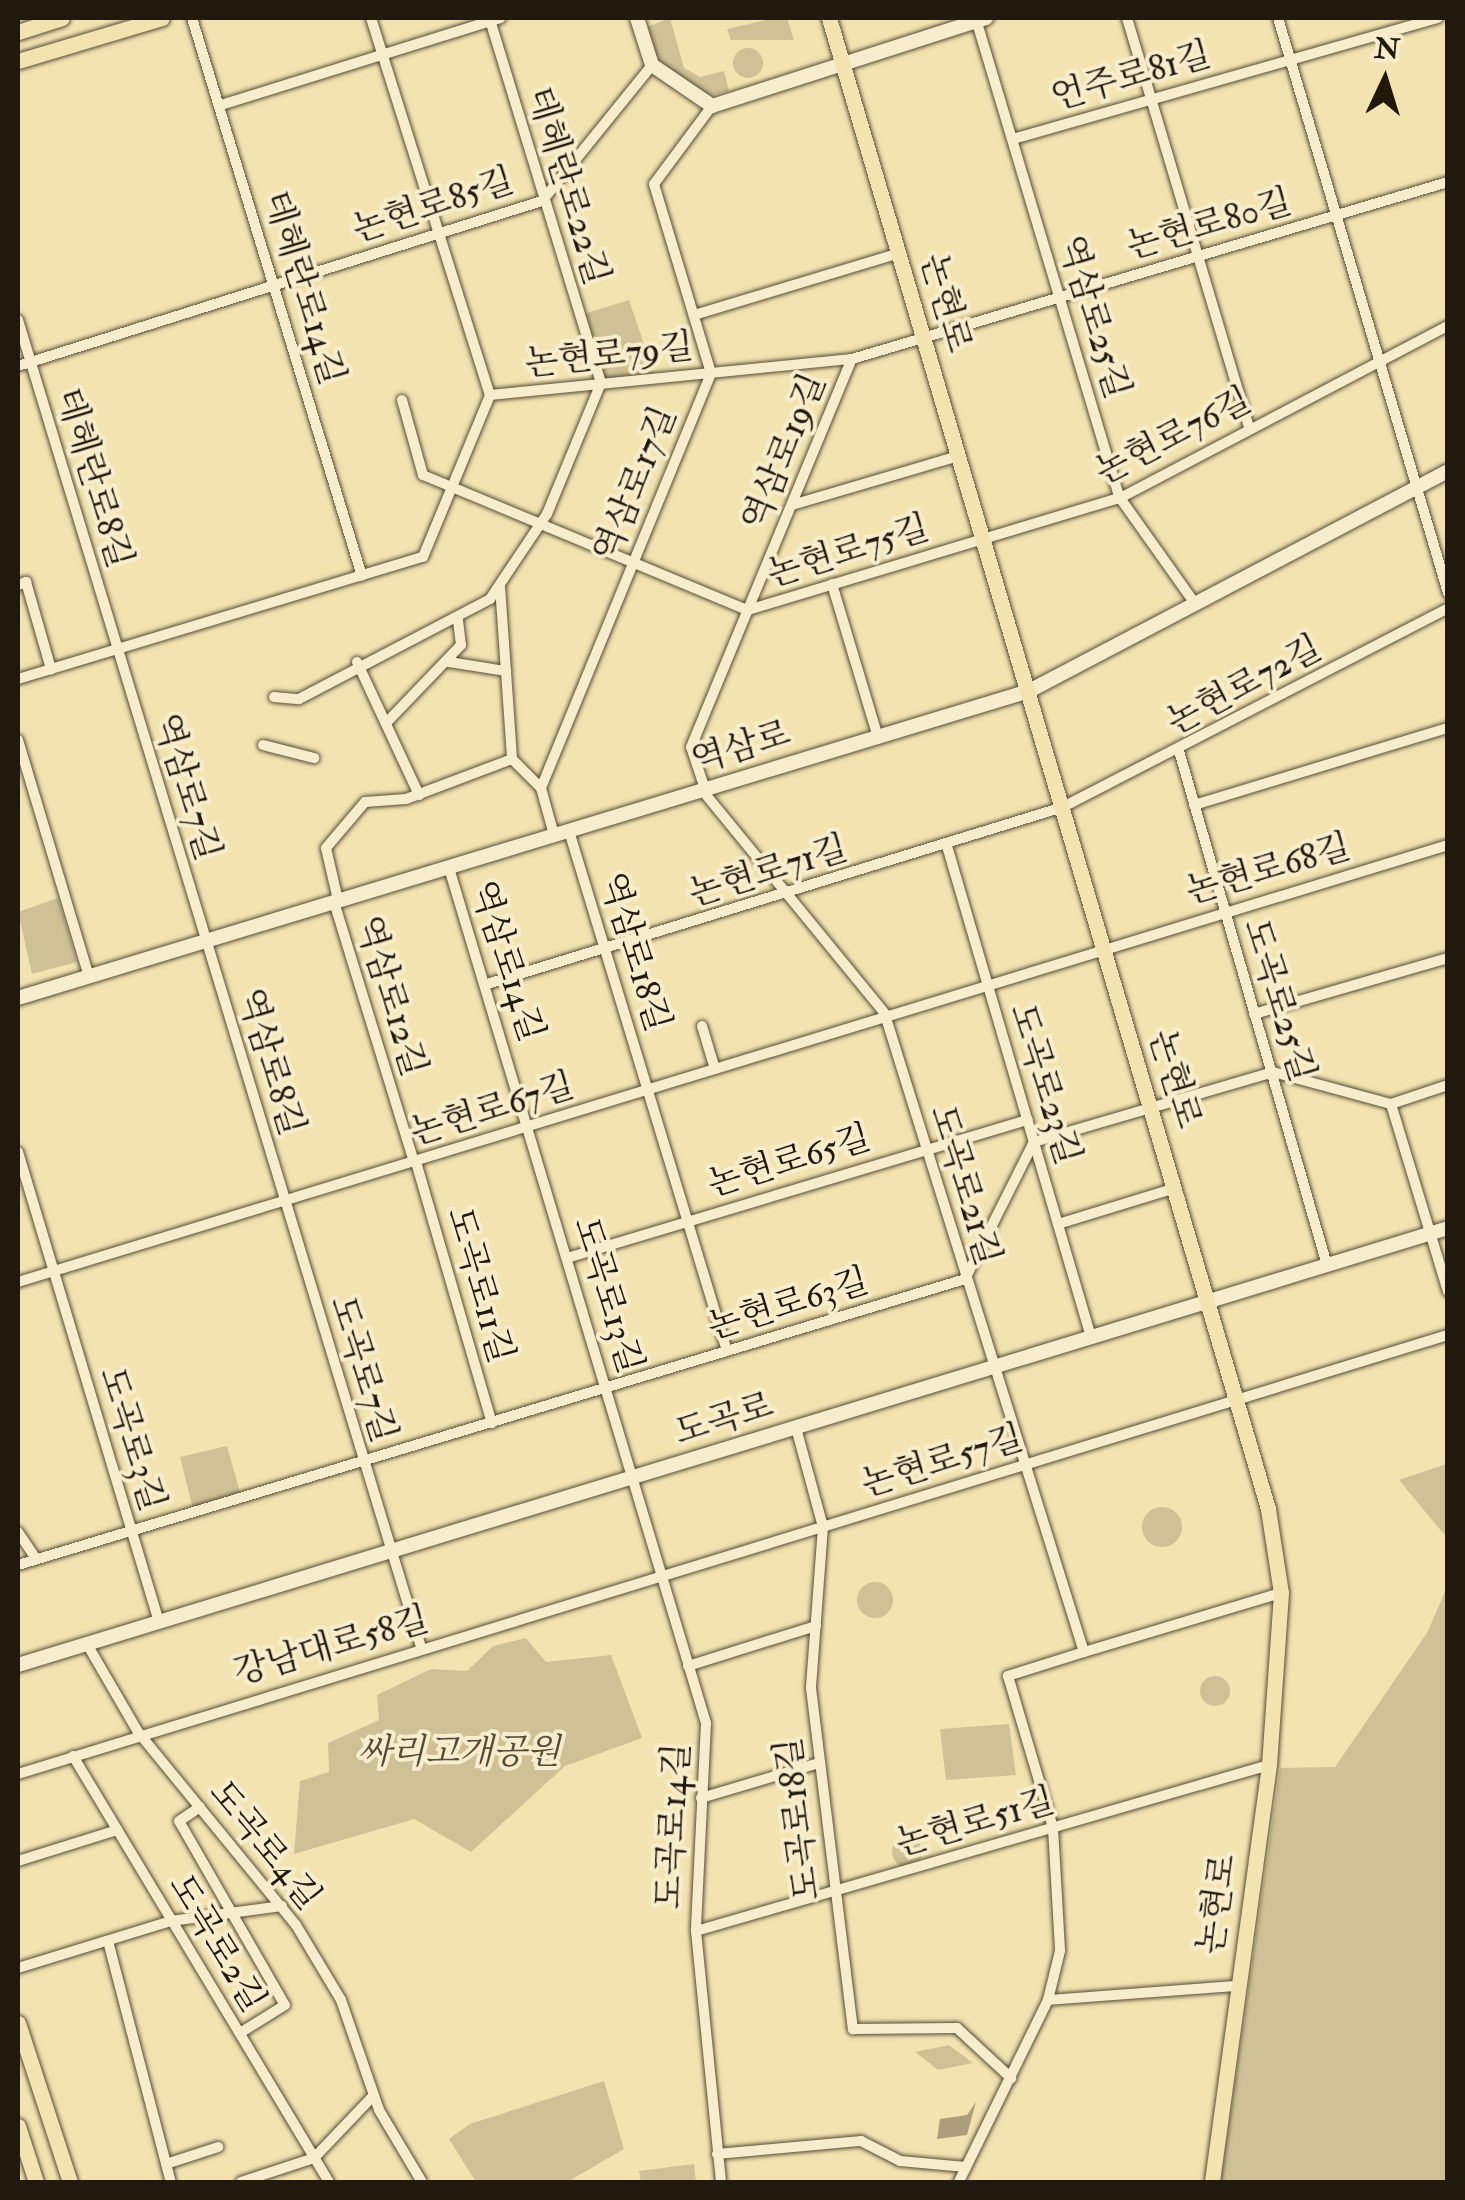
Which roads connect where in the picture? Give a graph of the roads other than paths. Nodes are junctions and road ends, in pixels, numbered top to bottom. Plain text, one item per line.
1 (62, 18) edge
2 (162, 18) edge
3 (192, 18) edge
4 (371, 18) edge
5 (637, 18) edge
6 (828, 18) edge
7 (1126, 18) edge
8 (1278, 18) edge
9 (1438, 18) edge
10 (496, 19) edge
11 (982, 22) edge
12 (18, 32) edge
13 (384, 54) junction
14 (1291, 59) junction
15 (18, 61) edge
16 (652, 65) junction
17 (843, 66) junction
18 (1150, 98) junction
19 (221, 105) junction
20 (712, 106) junction
21 (1013, 139) junction
22 (1448, 182) edge
23 (542, 202) junction
24 (1336, 215) junction
25 (440, 235) junction
26 (900, 253) junction
27 (1198, 256) junction
28 (275, 287) junction
29 (1058, 297) junction
30 (694, 315) junction
31 (18, 320) edge
32 (1448, 326) edge
33 (924, 336) junction
34 (852, 359) junction
35 (1379, 361) junction
36 (31, 362) junction
37 (18, 366) edge
38 (711, 372) junction
39 (601, 383) junction
40 (490, 395) junction
41 (402, 400) dead end
42 (1249, 428) junction
43 (959, 456) junction
44 (1448, 471) edge
45 (1418, 486) junction
46 (452, 488) junction
47 (1120, 498) junction
48 (792, 505) junction
49 (538, 522) junction
50 (984, 540) junction
51 (633, 562) junction
52 (362, 576) junction
53 (18, 584) edge
54 (832, 584) junction
55 (500, 586) junction
56 (1448, 593) edge
57 (1196, 605) junction
58 (1448, 608) edge
59 (748, 610) junction
60 (458, 619) junction
61 (117, 651) junction
62 (358, 662) junction
63 (449, 662) junction
64 (51, 669) junction
65 (506, 671) junction
66 (18, 680) edge
67 (1030, 691) junction
68 (274, 697) dead end
69 (389, 720) junction
70 (1448, 728) edge
71 (878, 737) junction
72 (18, 740) edge
73 (263, 746) dead end
74 (1180, 750) junction
75 (314, 758) dead end
76 (512, 759) junction
77 (541, 788) junction
78 (704, 789) junction
79 (419, 794) junction
80 (1194, 805) junction
81 (1064, 806) junction
82 (562, 833) junction
83 (1448, 845) edge
84 (947, 846) junction
85 (448, 868) junction
86 (790, 894) junction
87 (336, 901) junction
88 (1224, 910) junction
89 (204, 940) junction
90 (1103, 947) junction
91 (605, 950) junction
92 (1448, 958) edge
93 (88, 976) junction
94 (487, 984) junction
95 (987, 984) junction
96 (18, 998) edge
97 (1254, 1014) junction
98 (887, 1018) junction
99 (702, 1026) dead end
100 (715, 1070) junction
101 (1273, 1072) junction
102 (1448, 1085) edge
103 (648, 1090) junction
104 (1390, 1104) junction
105 (1152, 1106) junction
106 (1028, 1120) junction
107 (530, 1127) junction
108 (1034, 1142) junction
109 (925, 1149) junction
110 (18, 1152) edge
111 (415, 1162) junction
112 (1177, 1188) junction
113 (284, 1200) junction
114 (689, 1220) junction
115 (1058, 1224) junction
116 (1448, 1228) edge
117 (1430, 1233) junction
118 (567, 1258) junction
119 (1327, 1265) junction
120 (54, 1271) junction
121 (965, 1279) junction
122 (18, 1282) edge
123 (1448, 1292) edge
124 (1212, 1300) junction
125 (1448, 1335) edge
126 (1091, 1338) junction
127 (727, 1351) junction
128 (992, 1367) junction
129 (607, 1386) junction
130 (1239, 1398) junction
131 (492, 1423) junction
132 (796, 1428) junction
133 (363, 1462) junction
134 (1022, 1466) junction
135 (635, 1478) junction
136 (822, 1527) junction
137 (132, 1531) junction
138 (18, 1532) edge
139 (392, 1553) junction
140 (36, 1559) junction
141 (18, 1566) edge
142 (660, 1576) junction
143 (1281, 1593) junction
144 (159, 1622) junction
145 (816, 1626) junction
146 (86, 1644) junction
147 (421, 1648) junction
148 (1084, 1652) junction
149 (18, 1665) edge
150 (688, 1666) junction
151 (138, 1732) junction
152 (74, 1756) junction
153 (819, 1763) junction
154 (1269, 1765) junction
155 (18, 1774) edge
156 (700, 1798) junction
157 (200, 1807) junction
158 (1053, 1828) junction
159 (117, 1830) junction
160 (18, 1862) edge
161 (834, 1891) junction
162 (282, 1906) junction
163 (234, 1912) junction
164 (170, 1921) junction
165 (696, 1932) junction
166 (108, 1940) junction
167 (18, 1968) edge
168 (1236, 1986) junction
169 (1048, 2000) junction
170 (18, 2024) edge
171 (240, 2033) junction
172 (1010, 2078) junction
173 (373, 2096) junction
174 (18, 2126) edge
175 (218, 2147) dead end
176 (717, 2154) junction
177 (314, 2158) junction
178 (166, 2164) junction
179 (966, 2168) junction
180 (36, 2182) edge
181 (70, 2182) edge
182 (171, 2182) edge
183 (241, 2182) edge
184 (329, 2182) edge
185 (422, 2182) edge
186 (721, 2182) edge
187 (959, 2182) edge
188 (1212, 2182) edge

1 - 12 main road
2 - 15 main road
3 - 19 street, 테헤란로14길
4 - 13 street
5 - 16 main road
6 - 17 main road, 논현로
7 - 18 street
8 - 14 street
9 - 14 street, 언주로81길
10 - 13 street
10 - 23 street, 테헤란로22길
11 - 17 main road
11 - 21 street, 역삼로25길
13 - 19 street
13 - 25 street
14 - 18 street, 언주로81길
14 - 24 street
16 - 20 main road
16 - 23 street, 논현로85길
17 - 20 main road
17 - 26 main road, 논현로
18 - 21 street, 언주로81길
18 - 27 street
19 - 28 street, 테헤란로14길
20 - 30 street, 역삼로17길
21 - 29 street, 역삼로25길
22 - 24 street, 논현로80길
23 - 25 street, 논현로85길
23 - 39 street, 테헤란로22길
24 - 27 street, 논현로80길
24 - 35 street
25 - 28 street, 논현로85길
25 - 40 street
26 - 30 street
26 - 33 main road, 논현로
27 - 29 street, 논현로80길
27 - 42 street
28 - 36 street, 논현로85길
28 - 52 street, 테헤란로14길
29 - 33 street, 논현로80길
29 - 47 street, 역삼로25길
30 - 38 street, 역삼로17길
31 - 36 street, 테헤란로8길
32 - 35 street, 논현로76길
33 - 34 street, 논현로79길
33 - 43 main road, 논현로
34 - 38 street, 논현로79길
34 - 48 street, 역삼로19길
35 - 42 street, 논현로76길
35 - 45 street
36 - 37 street, 논현로85길
36 - 61 street, 테헤란로8길
38 - 39 street, 논현로79길
38 - 51 street, 역삼로17길
39 - 40 street, 논현로79길
39 - 49 street
40 - 46 street, 논현로79길
41 - 46 street
42 - 47 street, 논현로76길
43 - 48 street
43 - 50 main road, 논현로
44 - 45 main road, 역삼로
45 - 56 street
45 - 57 main road, 역삼로
46 - 49 street, 논현로75길
46 - 52 street, 논현로79길
47 - 50 street, 논현로76길
47 - 57 street, 역삼로25길
48 - 59 street, 역삼로19길
49 - 51 street, 논현로75길
49 - 55 street
50 - 54 street, 논현로75길
50 - 67 main road, 논현로
51 - 59 street, 논현로75길
51 - 77 street, 역삼로17길
52 - 61 street, 논현로79길
53 - 64 street
54 - 59 street, 논현로75길
54 - 71 street
55 - 60 street
55 - 65 street
57 - 67 main road, 역삼로
58 - 74 street, 논현로72길
59 - 78 street, 역삼로19길
60 - 62 street
60 - 63 street
61 - 64 street, 논현로79길
61 - 89 street, 역삼로7길
62 - 68 street
62 - 69 street
63 - 65 street
63 - 69 street
64 - 66 street, 논현로79길
65 - 76 street
67 - 71 main road, 역삼로
67 - 81 main road, 논현로
69 - 79 street
70 - 80 street
71 - 78 main road, 역삼로
72 - 93 street
73 - 75 street
74 - 80 street, 도곡로25길
74 - 81 street, 논현로72길
76 - 77 street
76 - 79 street
77 - 82 street
78 - 82 main road, 역삼로
78 - 86 street
79 - 87 street, 역삼로12길
80 - 88 street, 도곡로25길
81 - 84 street, 논현로71길
81 - 90 main road, 논현로
82 - 85 main road, 역삼로
82 - 91 street, 역삼로18길
83 - 88 street, 논현로68길
84 - 86 street, 논현로71길
84 - 95 street, 도곡로23길
85 - 87 main road, 역삼로
85 - 94 street, 역삼로14길
86 - 91 street, 논현로71길
86 - 98 street
87 - 89 main road, 역삼로
87 - 111 street, 역삼로12길
88 - 90 street, 논현로68길
88 - 97 street, 도곡로25길
89 - 93 main road, 역삼로
89 - 113 street, 역삼로8길
90 - 95 street, 논현로67길
90 - 105 main road, 논현로
91 - 94 street, 논현로71길
91 - 103 street, 역삼로18길
92 - 97 street
93 - 96 main road, 역삼로
94 - 107 street, 역삼로14길
95 - 98 street, 논현로67길
95 - 106 street, 도곡로23길
97 - 101 street, 도곡로25길
98 - 100 street, 논현로67길
98 - 109 street, 도곡로21길
99 - 100 street
100 - 103 street, 논현로67길
101 - 104 street
101 - 105 street
101 - 119 street, 도곡로25길
102 - 104 street
103 - 107 street, 논현로67길
103 - 114 street, 역삼로18길
104 - 117 street
105 - 108 street
105 - 112 main road, 논현로
106 - 108 street, 도곡로23길
106 - 109 street, 논현로65길
107 - 111 street, 논현로67길
107 - 118 street, 도곡로13길
108 - 115 street, 도곡로23길
108 - 121 street
109 - 114 street, 논현로65길
109 - 121 street, 도곡로21길
110 - 120 street, 도곡로3길
111 - 113 street, 논현로67길
111 - 131 street, 도곡로11길
112 - 115 street
112 - 124 main road, 논현로
113 - 120 street, 논현로67길
113 - 133 street, 도곡로7길
114 - 118 street, 논현로65길
114 - 127 street, 역삼로18길
115 - 126 street, 도곡로23길
116 - 117 main road, 도곡로
117 - 119 main road, 도곡로
117 - 123 street
118 - 129 street, 도곡로13길
119 - 124 main road, 도곡로
120 - 122 street, 논현로67길
120 - 137 street, 도곡로3길
121 - 127 street, 논현로63길
121 - 128 street, 도곡로21길
124 - 126 main road, 도곡로
124 - 130 main road, 논현로
125 - 130 street, 논현로57길
126 - 128 main road, 도곡로
127 - 129 street, 논현로63길
128 - 132 main road, 도곡로
128 - 134 street, 도곡로21길
129 - 131 street, 논현로63길
129 - 135 street, 도곡로13길
130 - 134 street, 논현로57길
130 - 143 main road, 논현로
131 - 133 street, 논현로63길
132 - 135 main road, 도곡로
132 - 136 street, 도곡로18길
133 - 137 street, 논현로63길
133 - 139 street, 도곡로7길
134 - 136 street, 논현로57길
134 - 148 street, 도곡로21길
135 - 139 main road, 도곡로
135 - 142 street, 도곡로14길
136 - 142 street, 논현로57길
136 - 145 street, 도곡로18길
137 - 140 street, 논현로63길
137 - 144 street, 도곡로3길
138 - 140 street
139 - 144 main road, 도곡로
139 - 147 street, 도곡로7길
140 - 141 street, 논현로63길
142 - 147 street, 강남대로58길
142 - 150 street, 도곡로14길
143 - 148 street
143 - 154 main road, 논현로
144 - 146 main road, 도곡로
145 - 150 street
145 - 153 street, 도곡로18길
146 - 149 main road, 도곡로
146 - 151 street, 도곡로4길
147 - 151 street, 강남대로58길
148 - 158 street
150 - 156 street, 도곡로14길
151 - 152 street, 강남대로58길
151 - 157 street, 도곡로4길
152 - 155 street, 강남대로58길
152 - 159 street, 도곡로2길
153 - 156 street
153 - 161 street, 도곡로18길
154 - 158 street, 논현로51길
154 - 168 main road, 논현로
156 - 165 street, 도곡로14길
157 - 162 street, 도곡로4길
157 - 163 street
158 - 161 street, 논현로51길
158 - 169 street
159 - 160 street
159 - 164 street, 도곡로2길
161 - 165 street, 논현로51길
161 - 172 street, 도곡로18길
162 - 163 street
162 - 173 street, 도곡로4길
163 - 164 street
163 - 171 street
164 - 166 street
164 - 171 street, 도곡로2길
165 - 176 street, 도곡로14길
166 - 167 street
166 - 178 street
168 - 169 street
168 - 188 main road, 논현로
169 - 172 street
170 - 181 main road
171 - 177 street, 도곡로2길
172 - 179 street
173 - 177 street
173 - 185 street, 도곡로4길
174 - 180 main road
175 - 178 street
176 - 179 street
176 - 186 street, 도곡로14길
177 - 183 street
177 - 184 street, 도곡로2길
178 - 182 street
179 - 187 street

